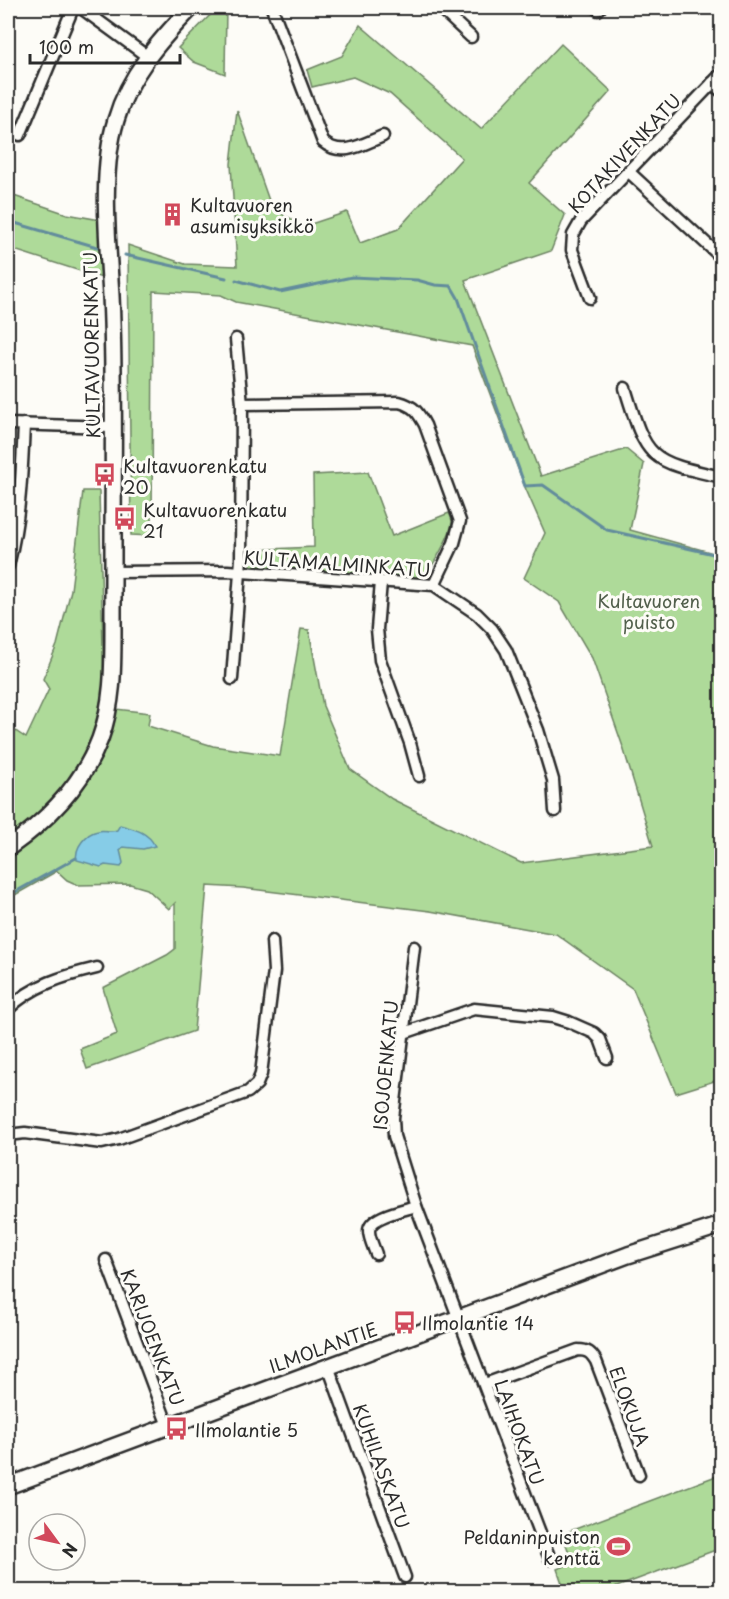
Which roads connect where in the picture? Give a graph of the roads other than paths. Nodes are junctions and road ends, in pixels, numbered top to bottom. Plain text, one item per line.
1 (73, 8) edge
2 (81, 8) edge
3 (191, 8) edge
4 (272, 8) edge
5 (440, 8) edge
6 (471, 37) dead end
7 (148, 57) junction
8 (722, 73) edge
9 (712, 83) junction
10 (722, 93) edge
11 (20, 135) dead end
12 (383, 136) dead end
13 (629, 172) junction
14 (722, 258) edge
15 (590, 298) dead end
16 (236, 339) dead end
17 (625, 388) dead end
18 (242, 404) junction
19 (8, 424) edge
20 (24, 424) junction
21 (112, 427) junction
22 (722, 477) edge
23 (8, 566) edge
24 (113, 572) junction
25 (240, 572) junction
26 (381, 582) junction
27 (434, 585) junction
28 (232, 679) dead end
29 (419, 777) dead end
30 (555, 811) dead end
31 (8, 848) edge
32 (272, 941) dead end
33 (414, 947) dead end
34 (97, 968) dead end
35 (8, 1009) edge
36 (404, 1033) junction
37 (607, 1058) dead end
38 (8, 1135) edge
39 (416, 1206) junction
40 (722, 1225) edge
41 (375, 1254) dead end
42 (106, 1260) dead end
43 (460, 1317) junction
44 (328, 1366) junction
45 (485, 1384) junction
46 (168, 1426) junction
47 (639, 1475) dead end
48 (8, 1486) edge
49 (550, 1559) dead end
50 (405, 1577) dead end

1 - 11 street
2 - 7 street
3 - 7 street, KULTAVUORENKATU
4 - 12 street
5 - 6 street
7 - 21 street, KULTAVUORENKATU
8 - 9 street, KOTAKIVENKATU
9 - 10 street
9 - 13 street, KOTAKIVENKATU
13 - 14 street
13 - 15 street, KOTAKIVENKATU
16 - 18 street
17 - 22 street
18 - 25 street
18 - 27 street
19 - 20 street
20 - 21 street
20 - 23 street
21 - 24 street, KULTAVUORENKATU
24 - 25 street, KULTAMALMINKATU
24 - 31 street, KULTAVUORENKATU
25 - 26 street, KULTAMALMINKATU
25 - 28 street
26 - 27 street, KULTAMALMINKATU
26 - 29 street
27 - 30 street, KULTAMALMINKATU
32 - 38 street
33 - 36 street, ISOJOENKATU
34 - 35 street
36 - 37 street
36 - 39 street, ISOJOENKATU
39 - 41 street
39 - 43 street, ISOJOENKATU
40 - 43 street, ILMOLANTIE
42 - 46 street, KARIJOENKATU
43 - 44 street, ILMOLANTIE
43 - 45 street, LAIHOKATU
44 - 46 street, ILMOLANTIE
44 - 50 street, KUHILASKATU
45 - 47 street, ELOKUJA
45 - 49 street, LAIHOKATU
46 - 48 street, ILMOLANTIE

